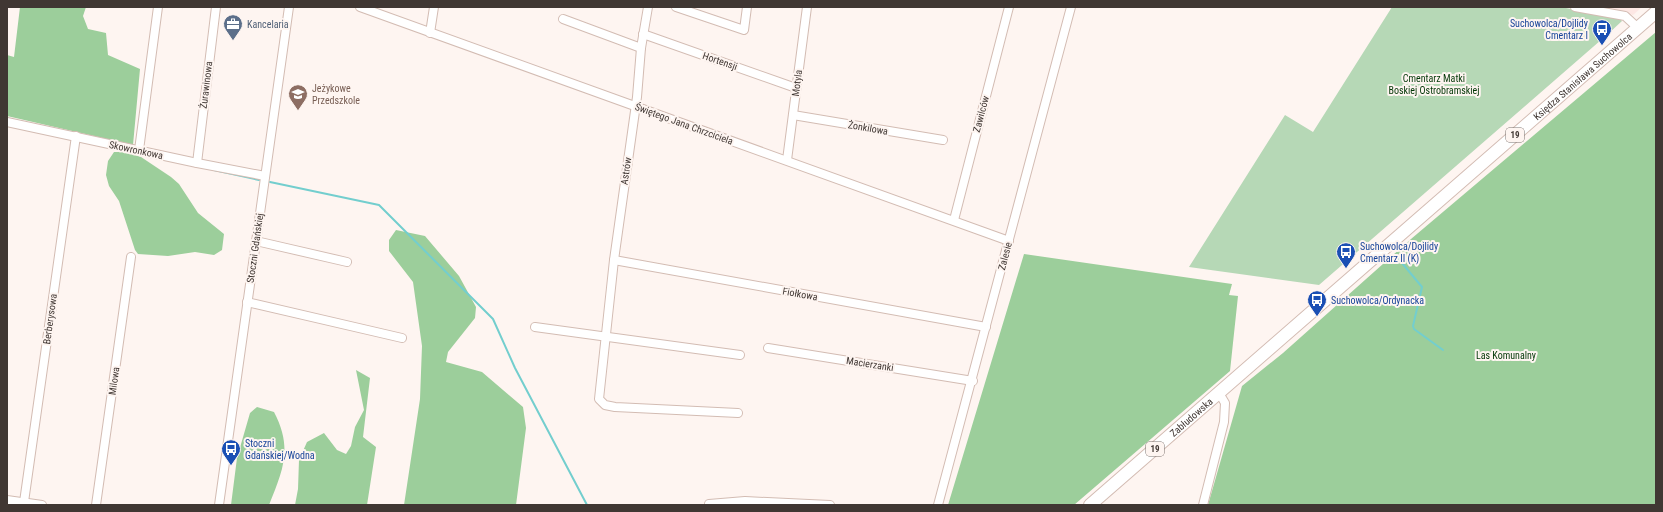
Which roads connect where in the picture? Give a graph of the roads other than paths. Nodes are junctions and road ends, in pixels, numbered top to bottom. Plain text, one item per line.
1 (158, 7) edge
2 (216, 7) edge
3 (288, 7) edge
4 (360, 7) edge
5 (434, 7) edge
6 (648, 7) edge
7 (676, 7) edge
8 (747, 7) edge
9 (807, 7) edge
10 (1009, 7) edge
11 (1071, 7) edge
12 (1575, 7) edge
13 (1656, 12) edge
14 (563, 19) dead end
15 (1638, 28) junction
16 (430, 33) junction
17 (643, 34) junction
18 (641, 48) junction
19 (796, 88) junction
20 (636, 107) junction
21 (793, 115) junction
22 (7, 122) edge
23 (76, 136) junction
24 (943, 140) dead end
25 (139, 150) junction
26 (787, 160) junction
27 (197, 163) junction
28 (265, 176) junction
29 (954, 220) junction
30 (1009, 241) junction
31 (256, 242) junction
32 (131, 257) dead end
33 (614, 260) junction
34 (347, 262) dead end
35 (247, 302) junction
36 (535, 327) dead end
37 (986, 327) junction
38 (607, 336) junction
39 (402, 338) dead end
40 (768, 348) dead end
41 (740, 355) dead end
42 (972, 380) junction
43 (1219, 392) junction
44 (738, 413) dead end
45 (222, 490) junction
46 (7, 500) edge
47 (24, 502) junction
48 (709, 504) edge
49 (42, 505) edge
50 (96, 505) edge
51 (219, 505) edge
52 (224, 505) edge
53 (830, 505) edge
54 (938, 505) edge
55 (1090, 505) edge
56 (1202, 505) edge

1 - 25 street
2 - 27 street, Żurawinowa
3 - 28 street, Stoczni Gdańskiej
4 - 16 street, Świętego Jana Chrzciciela
5 - 16 street
6 - 17 street, Astrów
7 - 8 street
9 - 19 street, Motyla
10 - 29 street, Zawilców
11 - 30 street, Zalesie
12 - 15 street
13 - 15 highway, Księdza Stanisława Suchowolca / 19
14 - 18 street
15 - 43 highway, Księdza Stanisława Suchowolca / 19
16 - 20 street, Świętego Jana Chrzciciela
17 - 18 street, Astrów
17 - 19 street, Hortensji
18 - 20 street, Astrów
19 - 21 street, Motyla
20 - 26 street, Świętego Jana Chrzciciela
20 - 33 street, Astrów
21 - 24 street, Żonkilowa
21 - 26 street, Motyla
22 - 23 street, Skowronkowa
23 - 25 street, Skowronkowa
23 - 47 street, Berberysowa
25 - 27 street, Skowronkowa
26 - 29 street, Świętego Jana Chrzciciela
27 - 28 street, Skowronkowa
28 - 31 street, Stoczni Gdańskiej
29 - 30 street, Świętego Jana Chrzciciela
30 - 37 street, Zalesie
31 - 34 street
31 - 35 street, Stoczni Gdańskiej
32 - 50 street, Milowa
33 - 37 street, Fiołkowa
33 - 38 street, Astrów
35 - 39 street
35 - 45 street, Stoczni Gdańskiej
36 - 38 street
37 - 42 street, Zalesie
38 - 41 street
38 - 44 street, Astrów
40 - 42 street, Macierzanki
42 - 54 street, Zalesie
43 - 55 highway, Zabłudowska / 19
43 - 56 street
45 - 51 street, Stoczni Gdańskiej
45 - 52 street, Stoczni Gdańskiej
46 - 47 street
47 - 49 street
48 - 53 street

